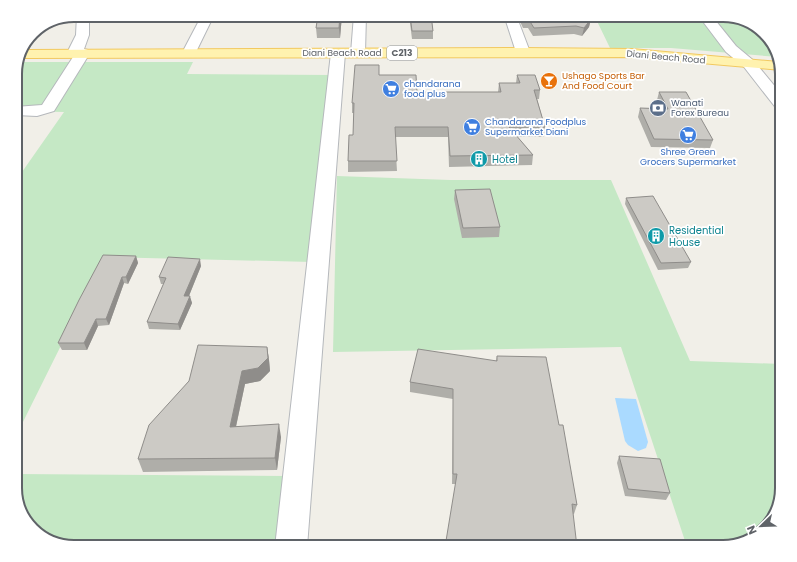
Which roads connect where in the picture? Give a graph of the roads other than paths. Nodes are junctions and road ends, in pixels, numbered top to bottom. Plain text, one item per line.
1 (83, 22) edge
2 (204, 22) edge
3 (358, 22) edge
4 (512, 22) edge
5 (710, 22) edge
6 (523, 52) junction
7 (79, 53) junction
8 (189, 53) junction
9 (348, 53) junction
10 (26, 54) edge
11 (749, 64) junction
12 (775, 66) edge
13 (775, 96) edge
14 (22, 111) edge
15 (292, 540) edge

1 - 7 street
2 - 8 street
3 - 9 street
4 - 6 street
5 - 11 street
6 - 9 main road, Diani Beach Road / C213
6 - 11 main road, Diani Beach Road / C213
7 - 8 main road, Diani Beach Road / C213
7 - 10 main road, Diani Beach Road / C213
7 - 14 street
8 - 9 main road, Diani Beach Road / C213
9 - 15 street
11 - 12 main road, Diani Beach Road / C213
11 - 13 street

